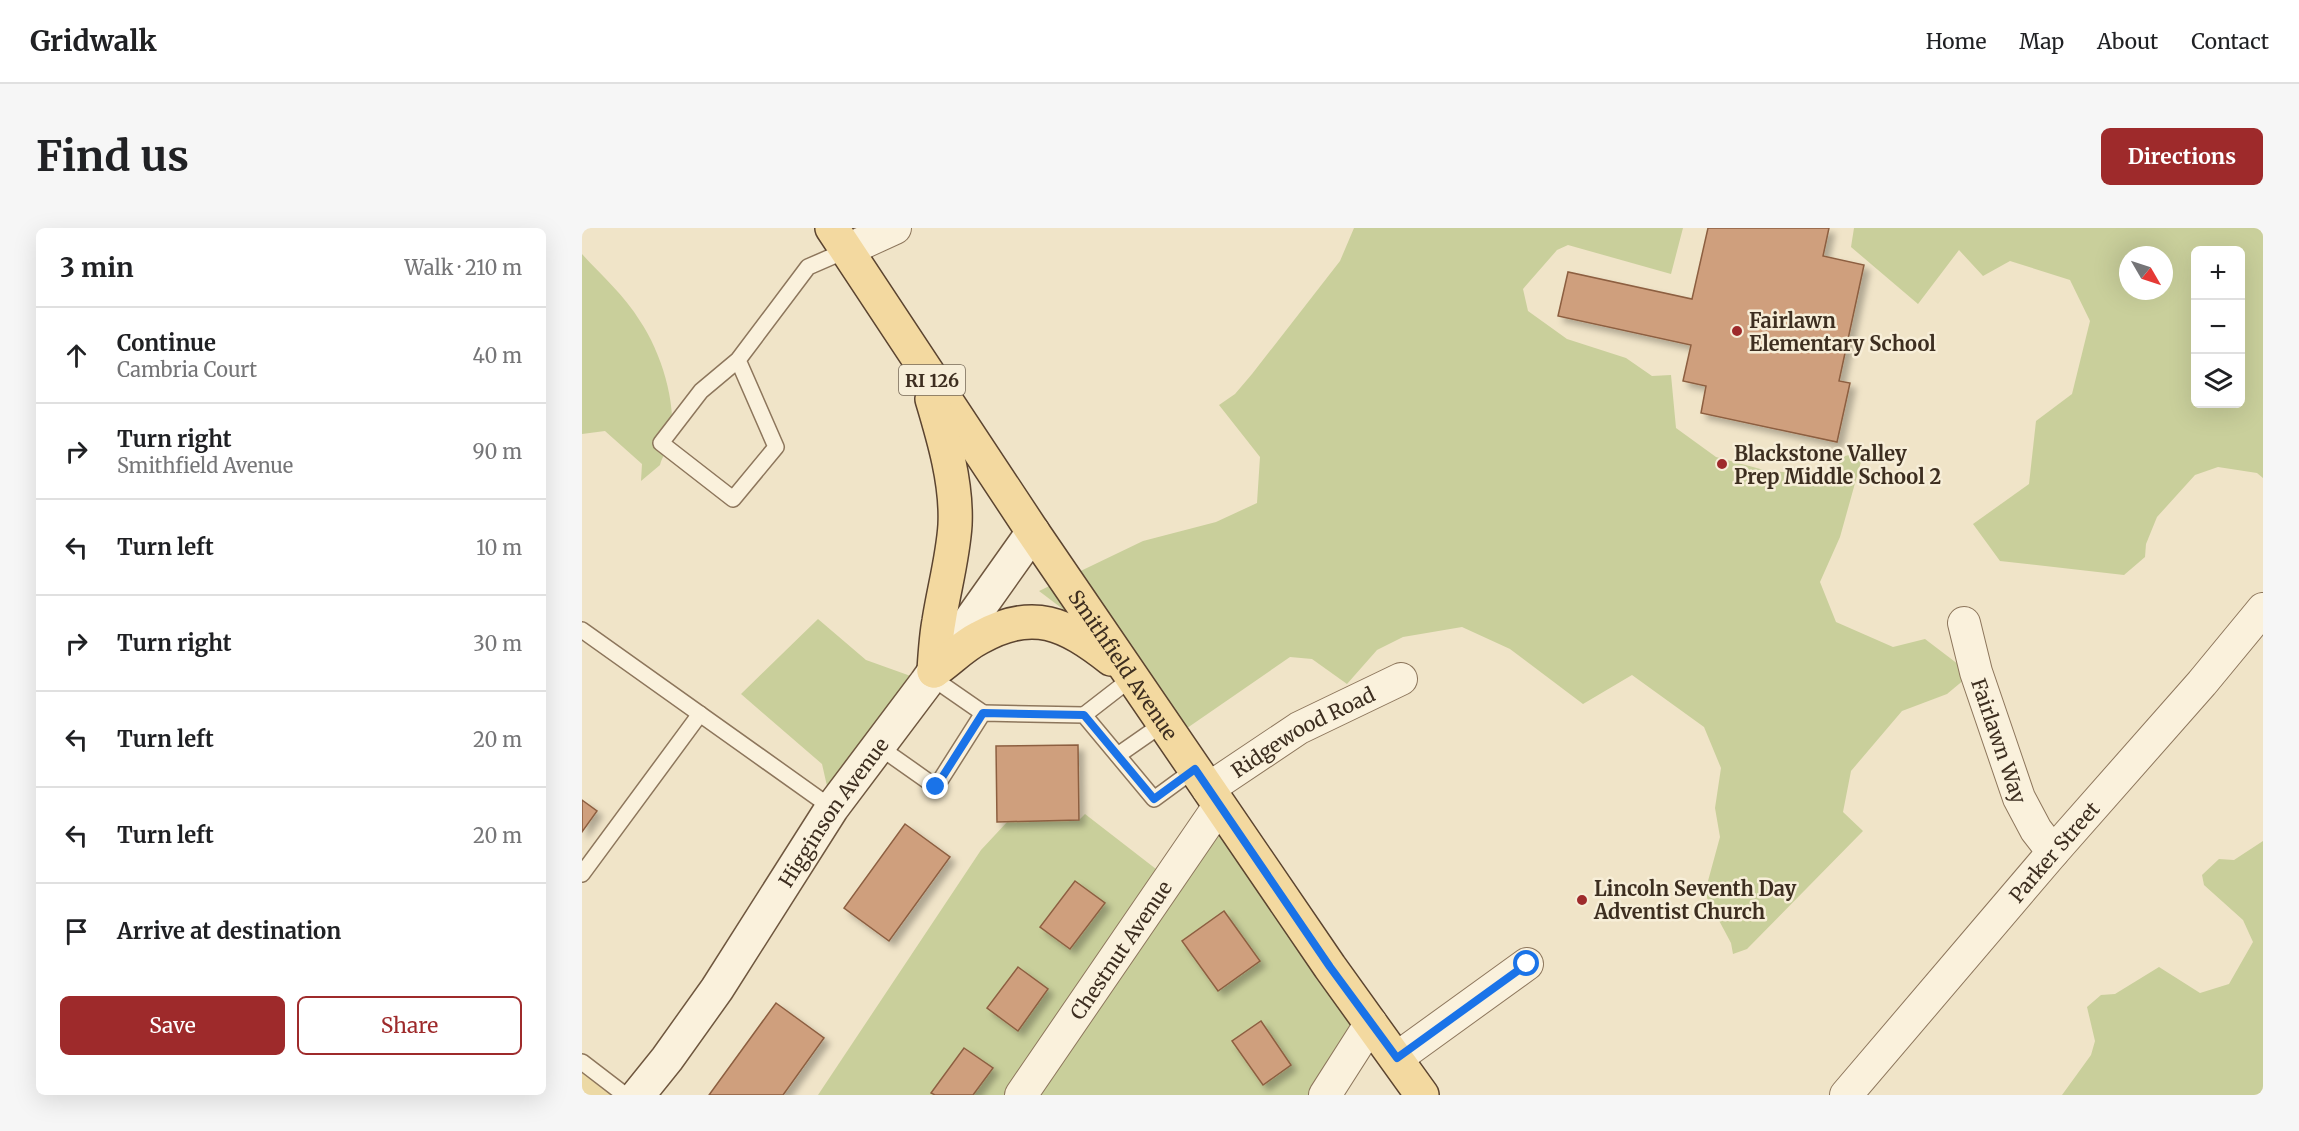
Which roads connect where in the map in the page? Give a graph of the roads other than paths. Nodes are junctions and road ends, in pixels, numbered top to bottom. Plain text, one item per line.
1 (895, 228) edge
2 (840, 239) edge
3 (738, 360) junction
4 (922, 365) junction
5 (1033, 532) junction
6 (2263, 609) edge
7 (1964, 623) dead end
8 (582, 630) edge
9 (932, 674) junction
10 (1132, 675) junction
11 (1401, 679) dead end
12 (983, 713) junction
13 (700, 714) junction
14 (1084, 715) junction
15 (1164, 723) junction
16 (878, 746) junction
17 (1118, 755) junction
18 (1207, 788) junction
19 (832, 808) junction
20 (2053, 852) junction
21 (582, 874) edge
22 (1527, 964) dead end
23 (1371, 1023) junction
24 (1397, 1058) junction
25 (582, 1062) edge
26 (626, 1095) edge
27 (638, 1095) edge
28 (1021, 1095) edge
29 (1324, 1095) edge
30 (1422, 1095) edge
31 (1846, 1095) edge

1 - 2 street
2 - 3 lane
2 - 4 main road, Smithfield Avenue / RI 126
3 - 3 lane
4 - 5 main road, Smithfield Avenue / RI 126
4 - 9 main road
5 - 9 street, Higginson Avenue
5 - 10 main road, Smithfield Avenue / RI 126
6 - 20 street, Parker Street
7 - 20 street, Fairlawn Way
8 - 13 lane
9 - 10 main road
9 - 12 lane
9 - 16 street, Higginson Avenue
10 - 14 lane
10 - 15 main road, Smithfield Avenue / RI 126
11 - 18 street, Ridgewood Road
12 - 14 lane
12 - 16 lane
13 - 19 lane
13 - 21 lane
14 - 17 lane
15 - 17 lane
15 - 18 main road, Smithfield Avenue / RI 126
16 - 19 street, Higginson Avenue
17 - 18 lane
18 - 23 main road, Smithfield Avenue / RI 126
18 - 28 street, Chestnut Avenue
19 - 27 street, Higginson Avenue
20 - 31 street, Parker Street
22 - 24 street
23 - 24 main road, Smithfield Avenue / RI 126
23 - 29 street
24 - 30 main road, Smithfield Avenue / RI 126
25 - 26 lane

